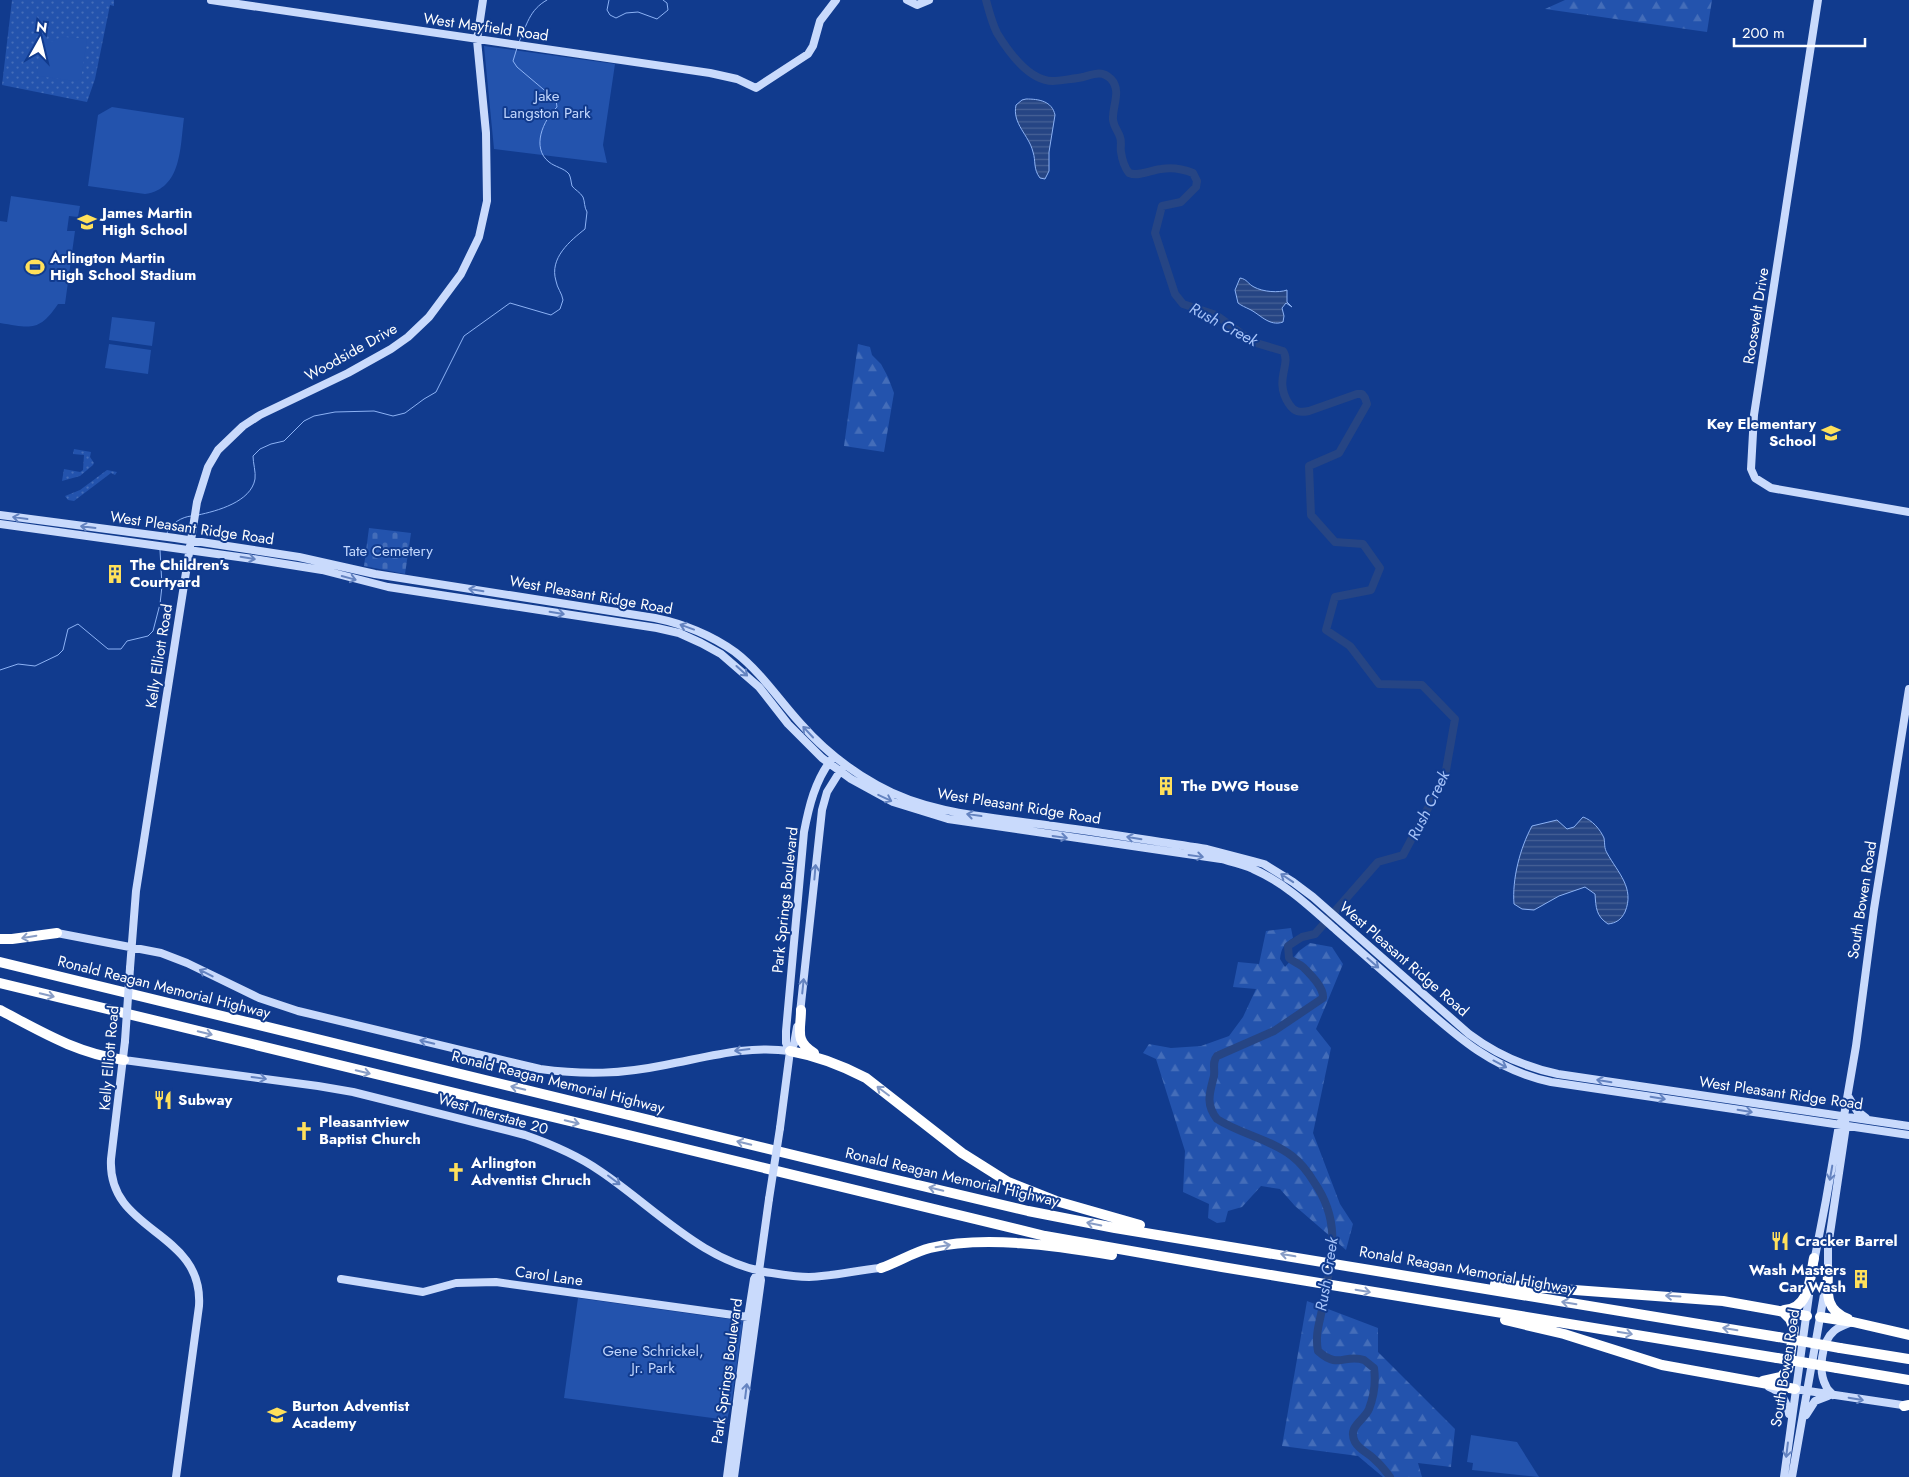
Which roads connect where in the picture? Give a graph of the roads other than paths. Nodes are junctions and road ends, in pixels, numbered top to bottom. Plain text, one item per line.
1 (211, 0) edge
2 (483, 0) edge
3 (836, 0) edge
4 (907, 0) edge
5 (929, 0) edge
6 (1818, 0) edge
7 (477, 40) junction
8 (1909, 512) edge
9 (0, 515) edge
10 (0, 524) edge
11 (104, 529) junction
12 (103, 538) junction
13 (191, 541) junction
14 (189, 550) junction
15 (1909, 689) edge
16 (815, 752) junction
17 (831, 760) junction
18 (842, 768) junction
19 (821, 776) junction
20 (855, 782) junction
21 (827, 793) junction
22 (57, 933) joint
23 (0, 939) edge
24 (131, 947) junction
25 (0, 962) edge
26 (791, 980) junction
27 (0, 983) edge
28 (0, 1010) edge
29 (801, 1010) junction
30 (786, 1031) junction
31 (770, 1048) junction
32 (790, 1051) junction
33 (820, 1056) junction
34 (124, 1060) junction
35 (1848, 1095) junction
36 (1844, 1116) junction
37 (1870, 1120) junction
38 (1821, 1122) junction
39 (1842, 1126) junction
40 (1909, 1126) edge
41 (1866, 1128) junction
42 (1909, 1131) edge
43 (1900, 1134) junction
44 (1909, 1135) edge
45 (1840, 1141) junction
46 (1825, 1205) junction
47 (1834, 1205) junction
48 (1263, 1251) junction
49 (1814, 1258) junction
50 (1222, 1267) junction
51 (881, 1268) joint
52 (1370, 1269) junction
53 (1828, 1269) junction
54 (759, 1271) junction
55 (341, 1279) dead end
56 (1387, 1295) junction
57 (1771, 1309) junction
58 (1782, 1311) junction
59 (1807, 1316) junction
60 (1820, 1317) junction
61 (752, 1318) junction
62 (1853, 1322) junction
63 (1909, 1335) edge
64 (1909, 1359) edge
65 (1909, 1380) edge
66 (1758, 1383) junction
67 (1795, 1389) junction
68 (1808, 1391) junction
69 (1832, 1395) junction
70 (1907, 1406) edge
71 (1803, 1421) junction
72 (1790, 1422) junction
73 (176, 1477) edge
74 (727, 1477) edge
75 (734, 1477) edge
76 (1784, 1477) edge
77 (1792, 1477) edge

1 - 7 main road, West Mayfield Road
2 - 7 main road, Woodside Drive
3 - 7 main road, West Mayfield Road
4 - 5 main road
6 - 8 main road, Roosevelt Drive
7 - 13 main road, Woodside Drive
11 -> 9 main road, West Pleasant Ridge Road
10 - 12 main road, West Pleasant Ridge Road
11 - 12 main road
11 - 13 main road, West Pleasant Ridge Road
12 - 14 main road, West Pleasant Ridge Road
13 - 14 main road, Woodside Drive
17 -> 13 main road, West Pleasant Ridge Road
14 -> 16 main road, West Pleasant Ridge Road
14 - 24 main road, Kelly Elliott Road
15 - 35 main road, South Bowen Road
16 - 17 main road, West Pleasant Ridge Road
16 - 19 main road
17 - 18 main road, West Pleasant Ridge Road
17 - 19 main road, Park Springs Boulevard
18 - 20 main road, West Pleasant Ridge Road
18 - 21 main road, Park Springs Boulevard
36 -> 18 main road, West Pleasant Ridge Road
19 - 26 main road, Park Springs Boulevard
20 - 21 main road
20 -> 38 main road, West Pleasant Ridge Road
29 -> 21 main road, Park Springs Boulevard
22 -> 23 highway
22 - 24 main road
31 -> 24 main road
24 - 34 main road, Kelly Elliott Road, bridge
48 -> 25 highway, Ronald Reagan Memorial Highway
26 - 29 main road
26 - 30 main road, Park Springs Boulevard
27 -> 50 highway
28 - 34 highway
29 - 32 main road, Park Springs Boulevard
29 - 33 highway
30 - 31 main road
30 - 32 main road, Park Springs Boulevard
31 - 32 main road
32 - 33 highway
32 - 54 main road, Park Springs Boulevard, bridge
48 -> 33 highway
34 -> 54 main road, West Interstate 20
34 - 73 main road, Kelly Elliott Road
35 - 36 main road, South Bowen Road
35 - 37 main road
36 - 37 main road, West Pleasant Ridge Road
36 - 39 main road, South Bowen Road
37 - 40 main road, West Pleasant Ridge Road
38 - 39 main road, West Pleasant Ridge Road
38 - 45 main road
39 - 41 main road, West Pleasant Ridge Road
39 - 45 main road, South Bowen Road
41 - 43 main road, West Pleasant Ridge Road
41 - 45 main road
42 - 43 main road
43 - 44 main road, West Pleasant Ridge Road
45 -> 46 main road, South Bowen Road
45 - 47 main road, South Bowen Road
46 - 47 main road
46 - 49 main road, South Bowen Road
47 - 53 main road, South Bowen Road
52 -> 48 highway, Ronald Reagan Memorial Highway
49 - 57 highway
49 - 59 main road, South Bowen Road
51 -> 50 highway
50 -> 56 highway
51 - 54 main road, West Interstate 20
57 -> 52 highway
64 -> 52 highway, Ronald Reagan Memorial Highway, bridge
53 - 60 main road, South Bowen Road
53 - 62 highway
54 - 61 main road, Park Springs Boulevard
55 - 61 main road, Carol Lane
56 -> 65 highway, bridge
56 - 66 highway
57 - 58 highway
58 - 59 highway
58 - 66 highway
59 - 60 main road
59 - 67 main road, South Bowen Road
60 - 62 highway
60 - 68 main road, South Bowen Road
61 - 74 main road, Park Springs Boulevard
75 -> 61 main road, Park Springs Boulevard
62 - 63 highway
62 - 69 main road
66 - 67 highway
66 - 72 main road
67 - 68 main road
67 - 72 main road, South Bowen Road
68 - 69 main road
68 - 71 main road, South Bowen Road
69 -> 70 main road
69 - 71 main road
71 - 77 main road, South Bowen Road
72 -> 76 main road, South Bowen Road

